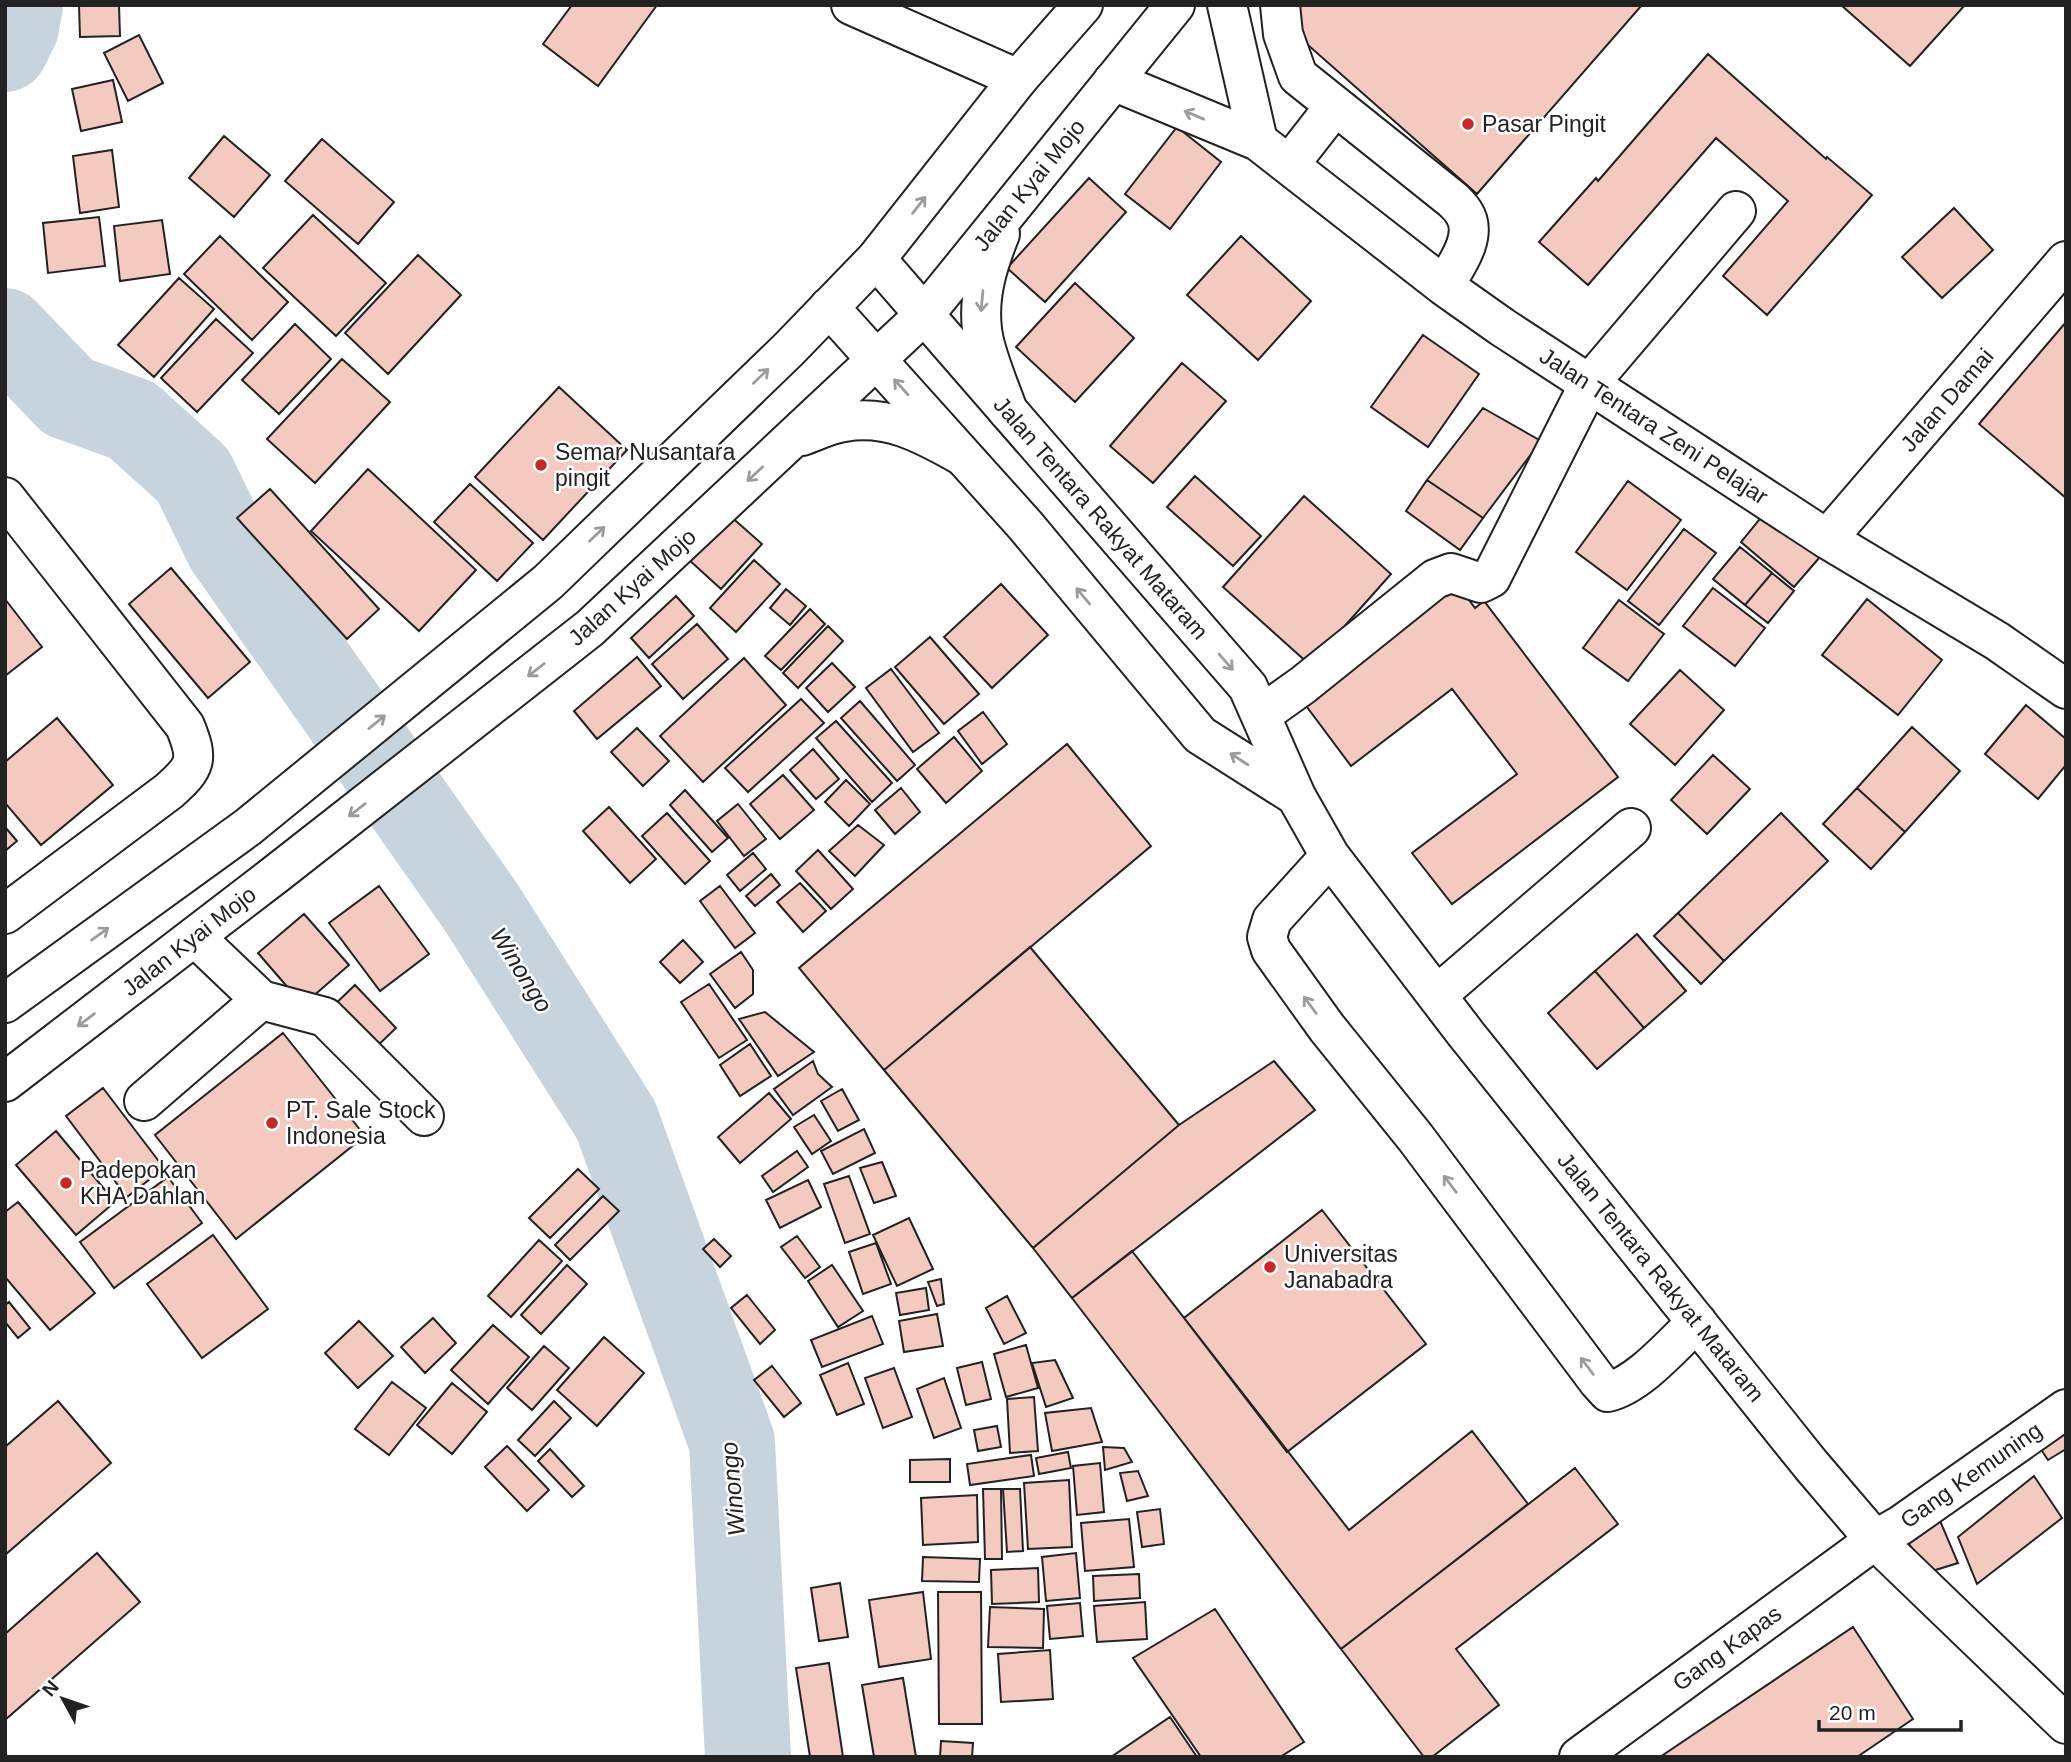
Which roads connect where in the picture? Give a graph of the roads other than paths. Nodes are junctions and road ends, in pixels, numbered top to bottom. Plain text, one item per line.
1 (851, 5) edge
2 (1175, 5) edge
3 (1227, 5) edge
4 (1280, 5) edge
5 (1075, 8) edge
6 (1018, 79) junction
7 (1113, 81) junction
8 (1335, 106) junction
9 (1258, 141) junction
10 (1289, 165) junction
11 (1736, 211) dead end
12 (1008, 212) junction
13 (876, 259) junction
14 (2066, 261) edge
15 (1444, 286) junction
16 (829, 307) junction
17 (924, 315) junction
18 (876, 360) junction
19 (1589, 384) junction
20 (1008, 411) junction
21 (792, 439) junction
22 (961, 455) junction
23 (5, 497) edge
24 (1827, 538) junction
25 (2066, 689) edge
26 (1261, 715) junction
27 (1296, 796) junction
28 (1631, 828) dead end
29 (1330, 856) junction
30 (5, 914) edge
31 (195, 937) junction
32 (1437, 995) junction
33 (261, 1000) junction
34 (5, 1003) edge
35 (5, 1082) edge
36 (144, 1101) dead end
37 (424, 1116) dead end
38 (1697, 1322) junction
39 (2066, 1409) edge
40 (1875, 1540) junction
41 (2066, 1724) edge
42 (1579, 1757) edge

1 - 6 street
2 - 7 street, Jalan Kyai Mojo
3 - 9 street
4 - 8 street
5 - 6 street
13 -> 6 street
9 -> 7 street, Jalan Tentara Zeni Pelajar
7 - 12 street, Jalan Kyai Mojo
8 - 10 street
8 - 15 street
9 - 10 street, Jalan Tentara Zeni Pelajar
10 - 15 street, Jalan Tentara Zeni Pelajar
11 - 19 street
12 - 17 street, Jalan Kyai Mojo
12 -> 20 street
13 - 16 street
13 - 17 street, Jalan Tentara Rakyat Mataram
14 - 24 street, Jalan Damai
15 - 19 street, Jalan Tentara Zeni Pelajar
16 - 18 street, Jalan Tentara Rakyat Mataram
34 -> 16 street
17 - 18 street, Jalan Kyai Mojo
17 - 20 street, Jalan Tentara Rakyat Mataram
18 - 21 street, Jalan Kyai Mojo
22 -> 18 street, Jalan Tentara Rakyat Mataram
19 - 24 street, Jalan Tentara Zeni Pelajar
19 - 26 street
20 -> 26 street, Jalan Tentara Rakyat Mataram
21 - 22 street
21 -> 31 street, Jalan Kyai Mojo
27 -> 22 street, Jalan Tentara Rakyat Mataram
23 - 30 street
24 - 25 street, Jalan Tentara Zeni Pelajar
26 - 27 street, Jalan Tentara Rakyat Mataram
27 - 29 street, Jalan Tentara Rakyat Mataram
28 - 32 street
29 - 32 street, Jalan Tentara Rakyat Mataram
38 -> 29 street
31 - 33 street
31 -> 35 street, Jalan Kyai Mojo
32 - 38 street, Jalan Tentara Rakyat Mataram
33 - 36 street
33 - 37 street
38 - 40 street, Jalan Tentara Rakyat Mataram
39 - 40 street, Gang Kemuning
40 - 41 street, Jalan Tentara Rakyat Mataram
40 - 42 street, Gang Kapas

